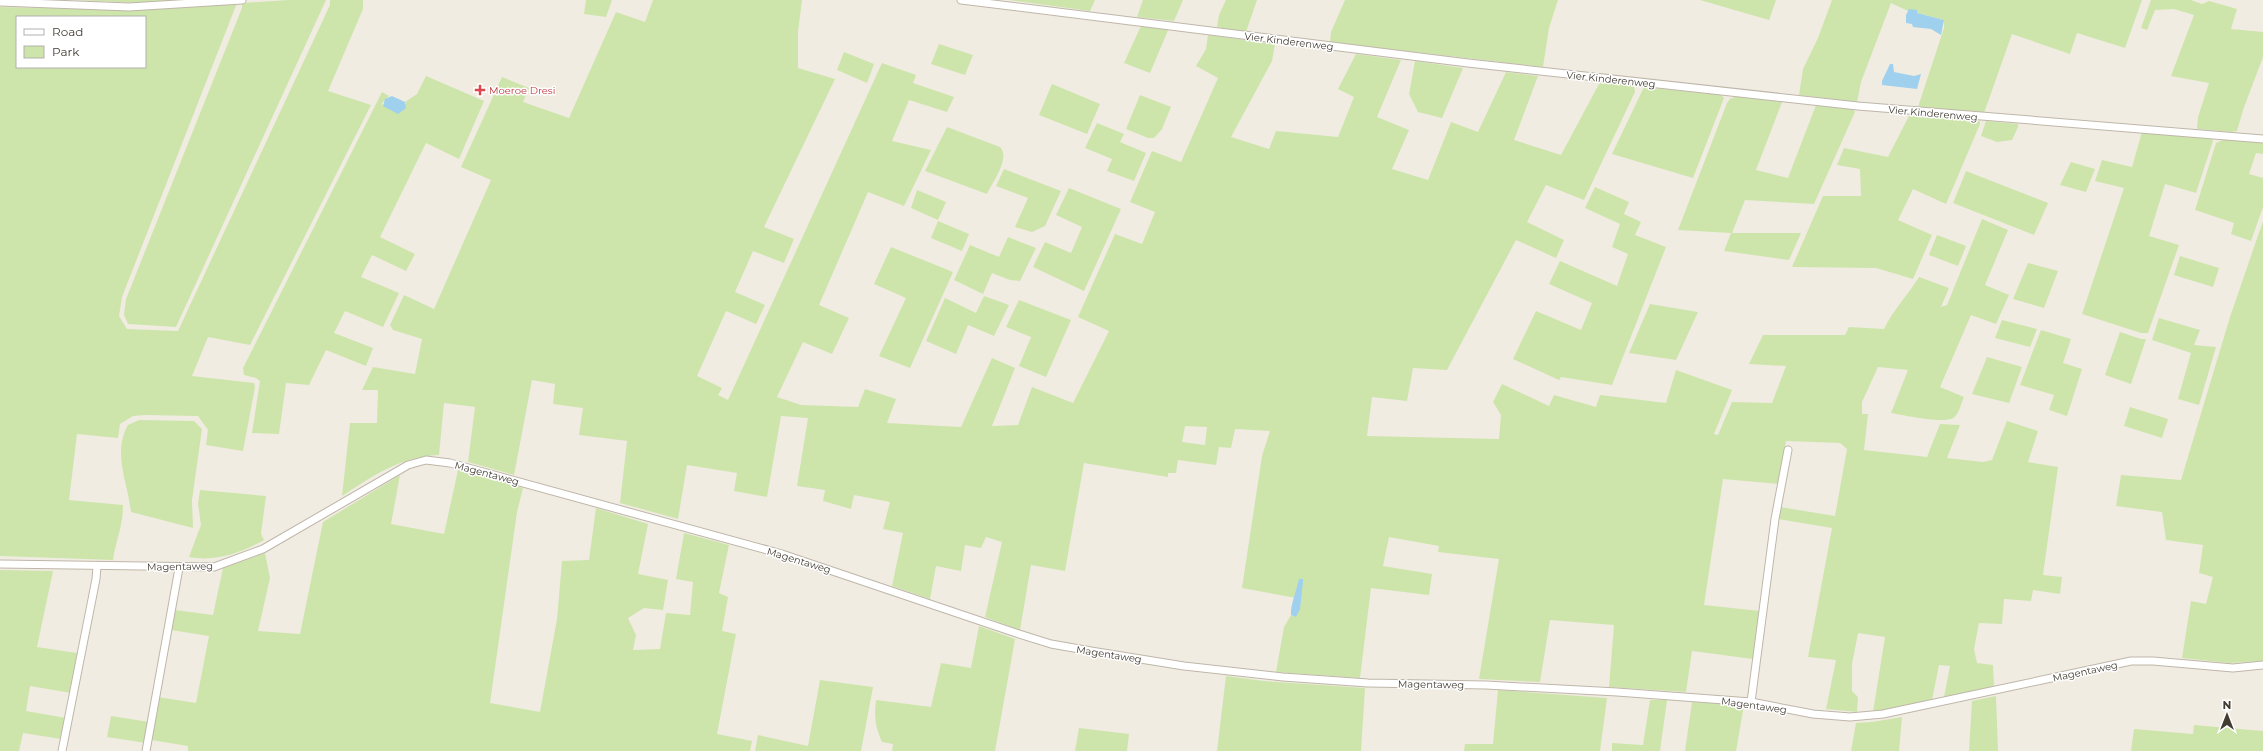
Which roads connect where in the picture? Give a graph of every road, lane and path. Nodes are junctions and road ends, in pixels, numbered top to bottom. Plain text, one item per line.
1 (242, 0) edge
2 (961, 0) edge
3 (0, 2) edge
4 (2263, 139) edge
5 (1788, 450) dead end
6 (0, 564) edge
7 (97, 566) junction
8 (179, 568) junction
9 (2263, 665) edge
10 (1751, 702) junction
11 (62, 751) edge
12 (146, 751) edge

1 - 3 street
2 - 4 street, Vier Kinderenweg
5 - 10 street
6 - 7 street, Magentaweg
7 - 8 street, Magentaweg
7 - 11 street
8 - 10 street, Magentaweg
8 - 12 street
9 - 10 street, Magentaweg

